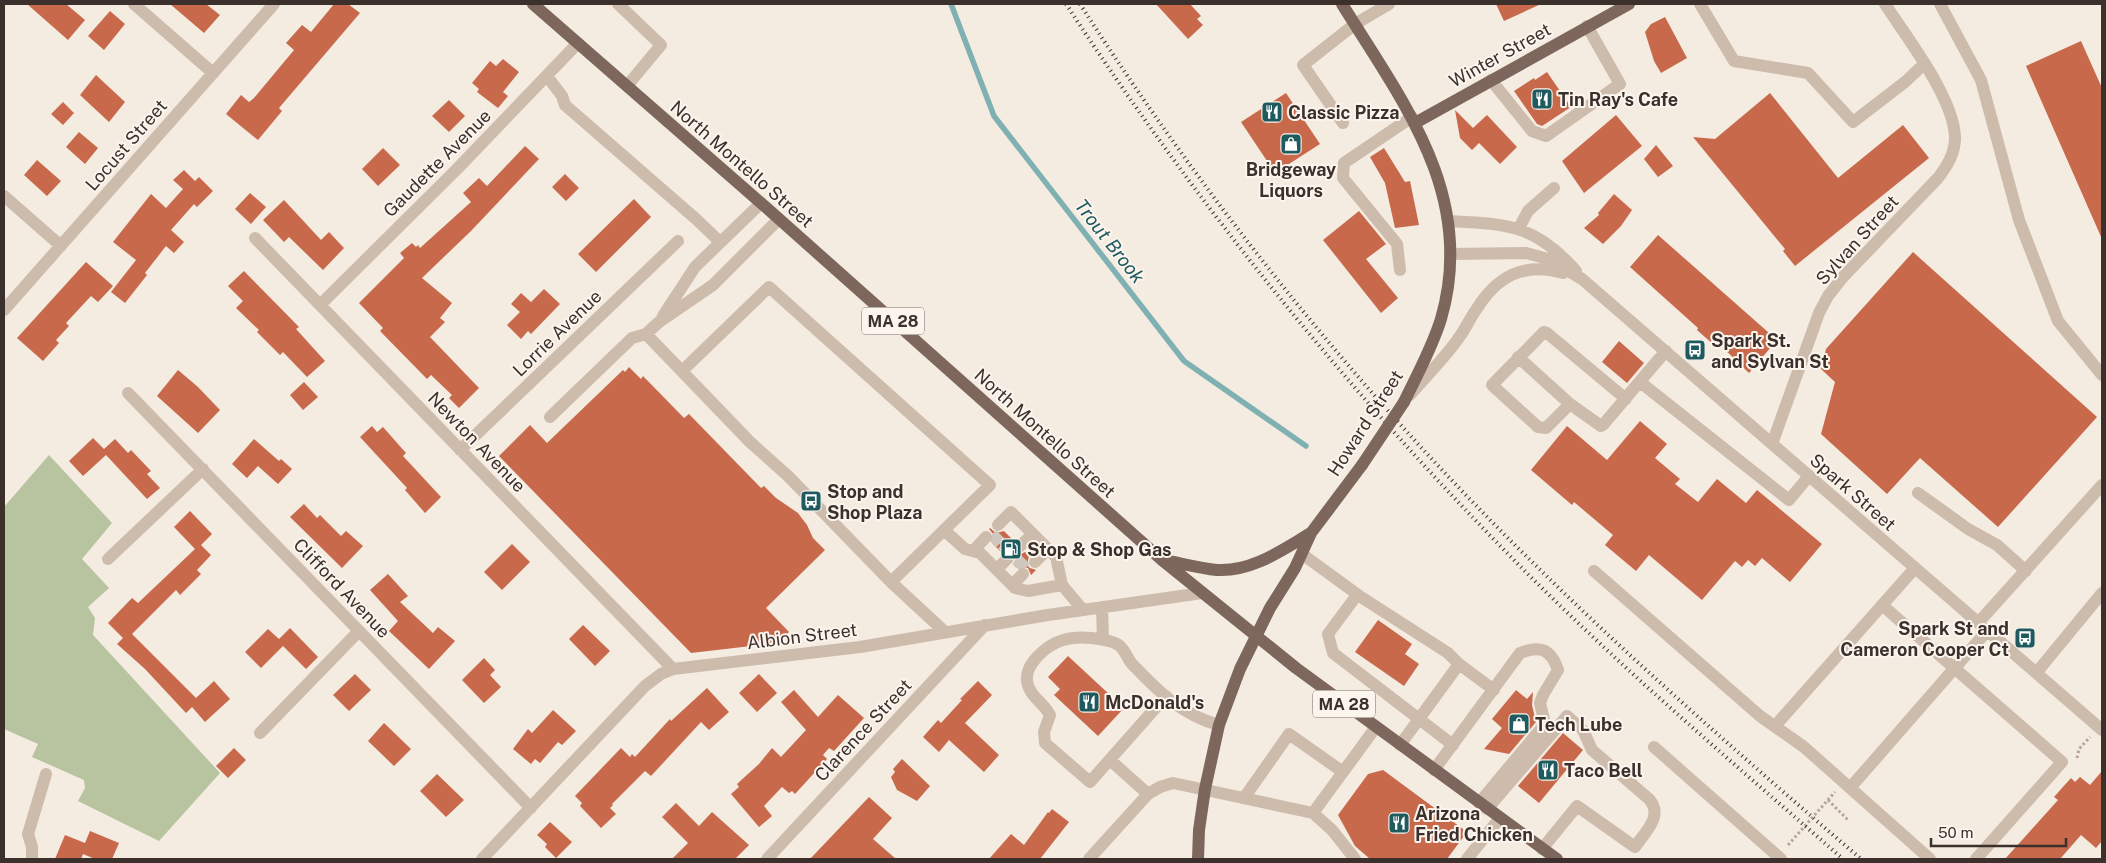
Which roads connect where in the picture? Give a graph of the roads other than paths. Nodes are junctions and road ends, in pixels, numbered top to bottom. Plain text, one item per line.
1 (134, 4) edge
2 (274, 4) edge
3 (533, 4) edge
4 (618, 4) edge
5 (1342, 4) edge
6 (1389, 4) edge
7 (1629, 4) edge
8 (1700, 4) edge
9 (1885, 4) edge
10 (1945, 7) edge
11 (1355, 24) junction
12 (1587, 26) junction
13 (578, 43) junction
14 (1924, 64) junction
15 (213, 73) junction
16 (547, 76) junction
17 (1492, 80) junction
18 (627, 86) junction
19 (1413, 120) junction
20 (1343, 123) dead end
21 (1554, 188) dead end
22 (4, 196) edge
23 (761, 203) junction
24 (779, 219) junction
25 (1448, 221) junction
26 (1519, 228) junction
27 (255, 238) dead end
28 (678, 241) dead end
29 (720, 242) junction
30 (60, 246) junction
31 (1450, 254) junction
32 (1400, 270) dead end
33 (1582, 279) junction
34 (320, 305) junction
35 (4, 310) edge
36 (659, 322) junction
37 (646, 334) junction
38 (1666, 351) junction
39 (1518, 357) junction
40 (682, 371) junction
41 (2102, 375) edge
42 (1640, 382) junction
43 (128, 393) dead end
44 (1626, 399) junction
45 (1404, 402) junction
46 (1570, 404) junction
47 (550, 417) dead end
48 (1772, 444) junction
49 (460, 450) junction
50 (202, 469) junction
51 (1809, 476) junction
52 (2102, 485) edge
53 (1918, 492) dead end
54 (1001, 528) tunnel mouth
55 (944, 530) junction
56 (1030, 531) junction
57 (1311, 533) junction
58 (989, 540) tunnel mouth
59 (1017, 543) tunnel mouth
60 (1045, 546) junction
61 (977, 552) junction
62 (1302, 554) junction
63 (1005, 556) tunnel mouth
64 (108, 559) dead end
65 (1032, 559) tunnel mouth
66 (1162, 560) junction
67 (994, 566) junction
68 (1915, 568) junction
69 (2026, 570) junction
70 (1020, 571) tunnel mouth
71 (1594, 571) dead end
72 (891, 582) junction
73 (1009, 582) junction
74 (1062, 585) junction
75 (1202, 593) junction
76 (2102, 593) edge
77 (1357, 595) junction
78 (1882, 606) junction
79 (1102, 607) junction
80 (1083, 610) junction
81 (985, 625) junction
82 (1983, 627) junction
83 (359, 631) junction
84 (945, 632) junction
85 (1255, 636) junction
86 (1103, 639) junction
87 (1459, 664) junction
88 (1955, 668) junction
89 (674, 669) junction
90 (2037, 672) junction
91 (1494, 690) junction
92 (1166, 696) junction
93 (1420, 720) junction
94 (1219, 725) junction
95 (1775, 726) junction
96 (1376, 727) junction
97 (2102, 730) edge
98 (260, 733) dead end
99 (1400, 745) junction
100 (1453, 745) junction
101 (1654, 747) dead end
102 (1110, 760) junction
103 (1434, 770) junction
104 (1343, 772) junction
105 (46, 774) dead end
106 (1847, 785) junction
107 (1205, 789) junction
108 (1148, 794) junction
109 (1244, 798) junction
110 (1483, 806) junction
111 (531, 808) junction
112 (1313, 812) junction
113 (1500, 818) junction
114 (1542, 849) junction
115 (1780, 858) edge
116 (32, 859) edge
117 (482, 859) edge
118 (767, 859) edge
119 (1089, 859) edge
120 (1198, 859) edge
121 (1354, 859) edge
122 (1467, 859) edge
123 (1557, 859) edge
124 (1930, 859) edge
125 (1976, 859) edge

1 - 15 street
2 - 15 street, Locust Street
3 - 13 main road, North Montello Street / MA 28
4 - 18 street
5 - 11 main road, Howard Street
6 - 11 street
7 - 12 main road, Winter Street
8 - 14 street
9 - 14 street
10 - 41 street
11 - 19 main road, Howard Street
11 - 20 street
12 - 17 main road, Winter Street
12 - 17 street
13 - 16 street, Gaudette Avenue
13 - 18 main road, North Montello Street / MA 28
14 - 48 street, Sylvan Street
15 - 30 street, Locust Street
16 - 29 street
16 - 34 street, Gaudette Avenue
17 - 19 main road, Winter Street
18 - 23 main road, North Montello Street / MA 28
19 - 25 main road, Howard Street
19 - 32 street
21 - 26 street
22 - 30 street
23 - 24 main road, North Montello Street / MA 28
23 - 29 street
24 - 36 street
24 - 66 main road, North Montello Street / MA 28
25 - 26 street, Spark Street
25 - 31 main road, Howard Street
26 - 33 street, Spark Street
27 - 34 street, Newton Avenue
28 - 49 street, Lorrie Avenue
29 - 36 street
30 - 35 street, Locust Street
31 - 33 street, Spark Street
31 - 45 main road, Howard Street
33 - 38 street, Spark Street
33 - 45 street, Spark Street
34 - 49 street, Newton Avenue
36 - 37 street
37 - 40 street
37 - 47 street
38 - 42 street
38 - 48 street, Spark Street
39 - 44 street
39 - 46 street
39 - 46 street
40 - 55 street
40 - 72 street
42 - 44 street
42 - 51 street
43 - 50 street, Clifford Avenue
44 - 46 street
45 - 57 main road, Howard Street, bridge
48 - 51 street, Spark Street
49 - 89 street, Newton Avenue
50 - 64 street
50 - 83 street, Clifford Avenue
51 - 68 street, Spark Street
52 - 69 street
53 - 69 street
54 - 56 street
55 - 61 street
55 - 72 street
56 - 59 street
56 - 60 street
57 - 62 main road, Howard Street
57 - 66 main road
58 - 61 street
60 - 65 street
60 - 74 street
61 - 67 street
62 - 77 street
62 - 85 main road, Howard Street
63 - 67 street
66 - 75 main road, North Montello Street / MA 28
67 - 73 street
68 - 78 street
68 - 82 street, Spark Street
69 - 82 street
70 - 73 street
71 - 95 street
72 - 84 street
73 - 74 street
74 - 80 street
75 - 79 street, Albion Street
75 - 85 main road, North Montello Street / MA 28
76 - 90 street
77 - 87 street
77 - 93 street
78 - 88 street
78 - 95 street
79 - 80 street, Albion Street
79 - 86 street
80 - 81 street, Albion Street
81 - 84 street, Albion Street
81 - 118 street, Clarence Street
82 - 88 street
82 - 90 street, Spark Street
83 - 98 street
83 - 111 street, Clifford Avenue
84 - 89 street, Albion Street
85 - 94 main road, Howard Street
85 - 96 main road, North Montello Street / MA 28
86 - 92 street
86 - 102 street
87 - 91 street
87 - 93 street
88 - 106 street
88 - 125 street
89 - 111 street, Albion Street
90 - 97 street, Spark Street
91 - 100 street
91 - 110 street
92 - 94 street
92 - 102 street
93 - 99 street
93 - 100 street
94 - 107 main road, Howard Street
95 - 106 street
96 - 99 main road, North Montello Street / MA 28
96 - 104 street
99 - 103 main road, North Montello Street / MA 28
100 - 103 street
101 - 115 street
102 - 108 street
103 - 110 main road, North Montello Street / MA 28
104 - 109 street
104 - 112 street
105 - 116 street
106 - 124 street
107 - 108 street
107 - 109 street
107 - 120 main road, Howard Street
108 - 119 street
109 - 112 street
110 - 113 main road, North Montello Street / MA 28
110 - 114 street
111 - 117 street, Albion Street
112 - 121 street
113 - 114 main road, North Montello Street / MA 28
113 - 122 street
114 - 123 main road, North Montello Street / MA 28

